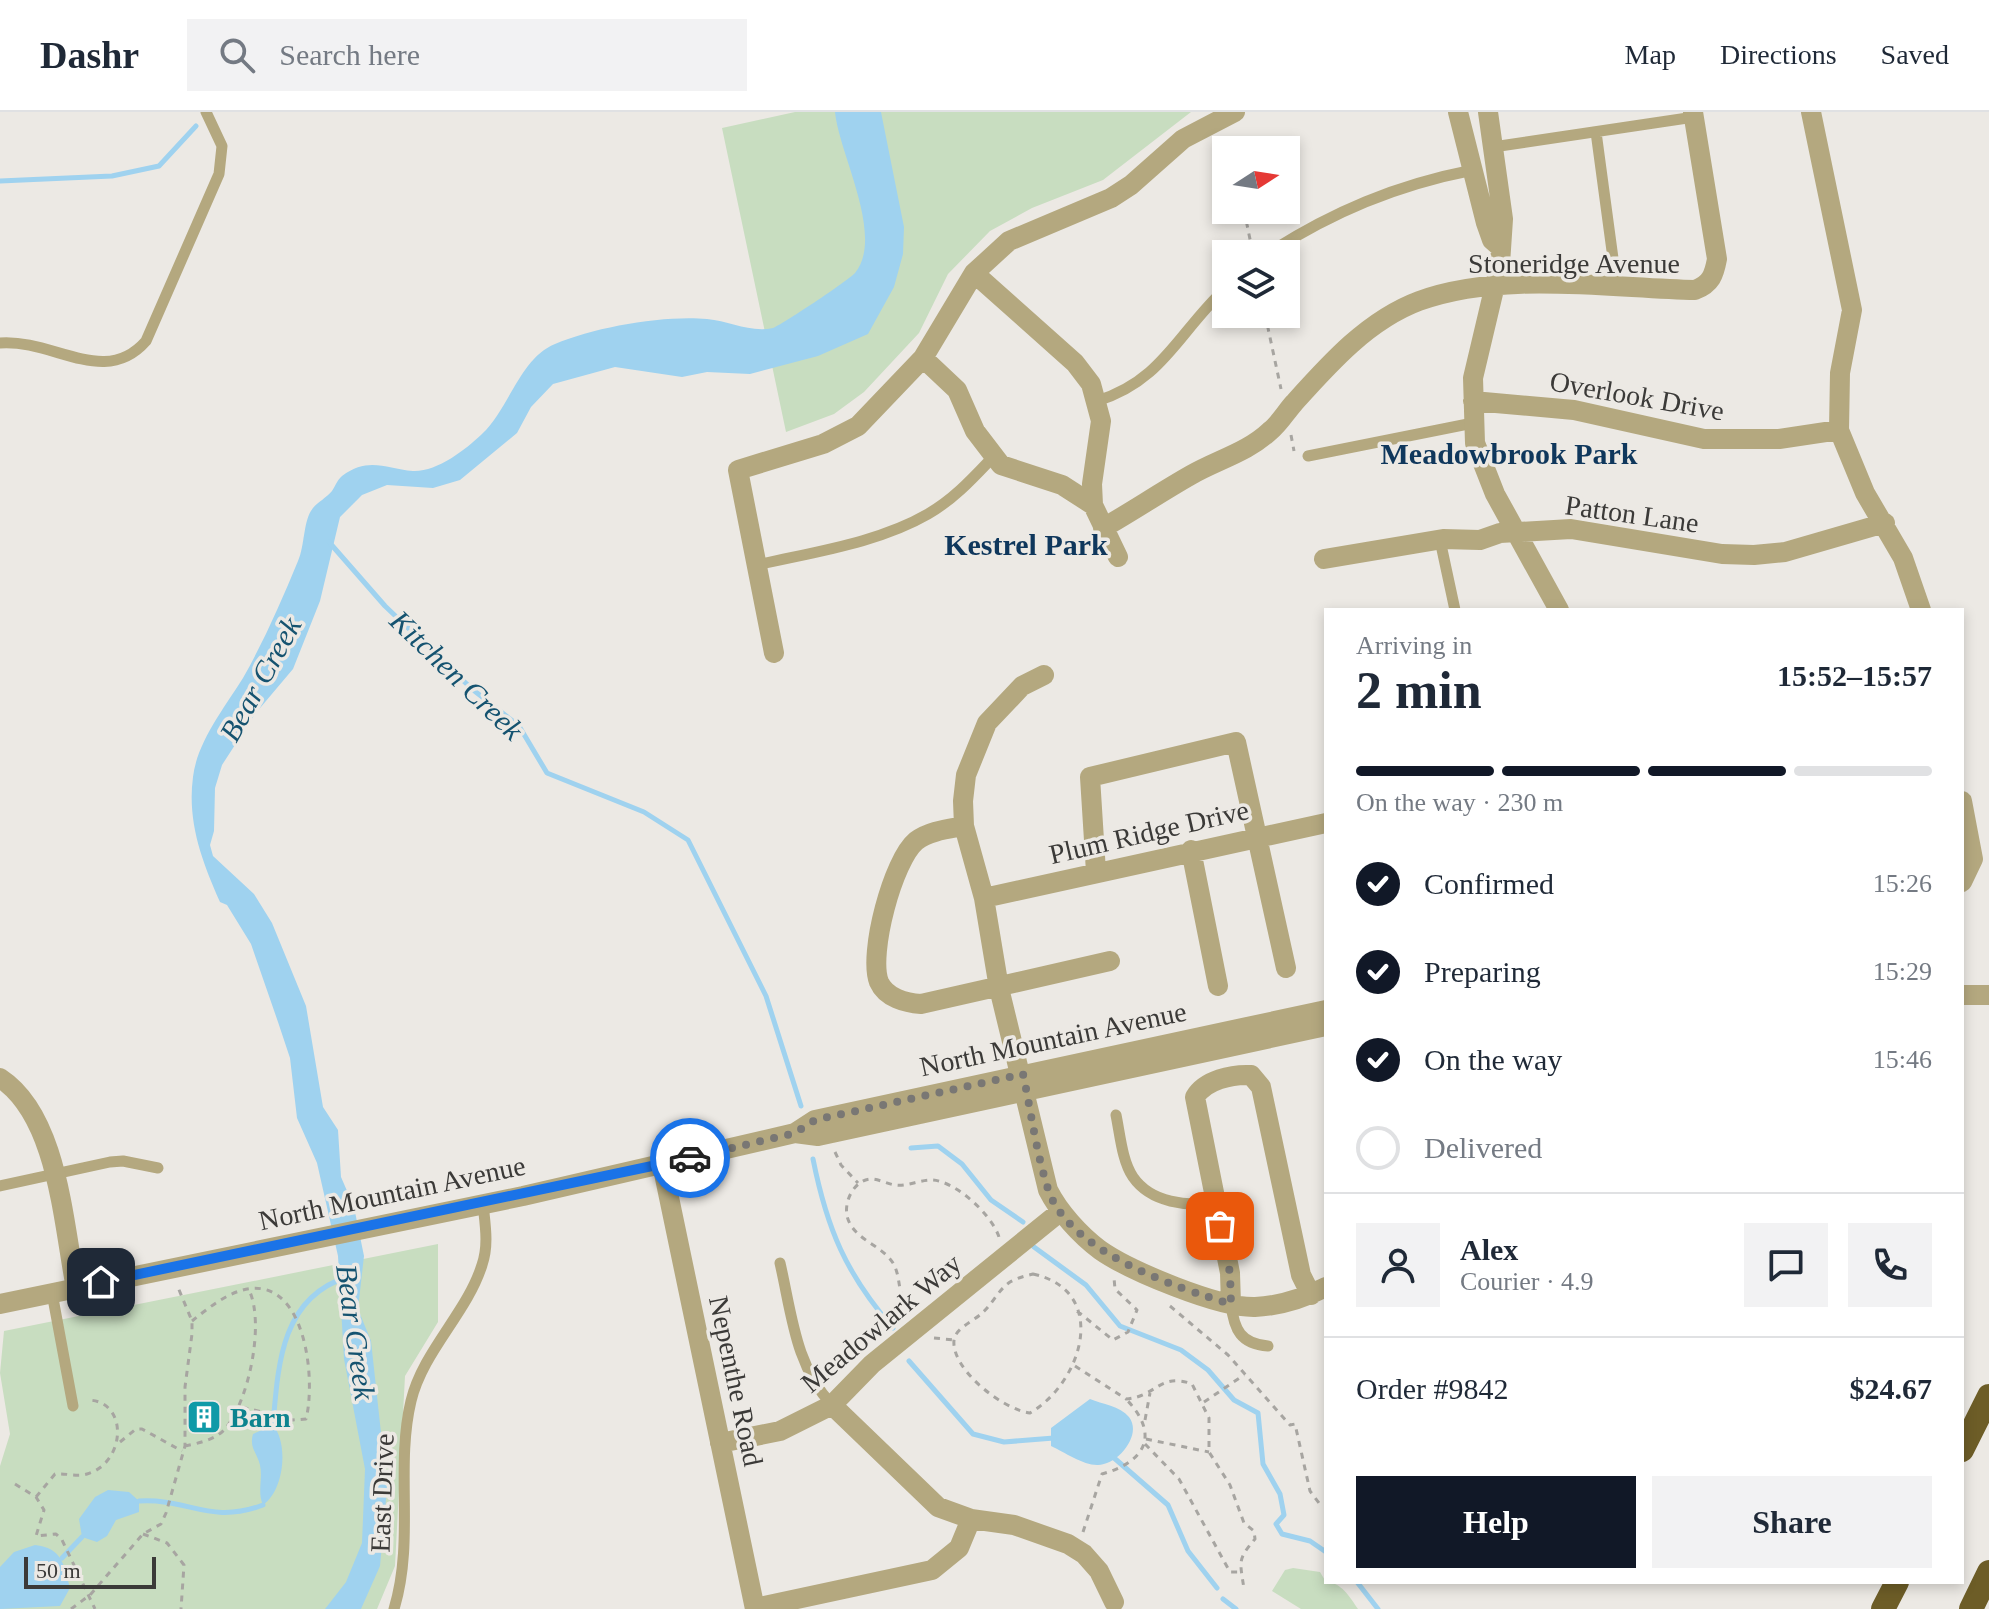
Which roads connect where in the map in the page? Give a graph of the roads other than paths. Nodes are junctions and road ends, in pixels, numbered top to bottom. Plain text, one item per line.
1 (206, 112) edge
2 (1235, 112) edge
3 (1458, 112) edge
4 (1488, 112) edge
5 (1811, 112) edge
6 (1693, 114) edge
7 (1596, 132) junction
8 (1493, 147) junction
9 (1473, 170) junction
10 (1292, 240) edge
11 (1500, 247) junction
12 (974, 273) junction
13 (1495, 286) junction
14 (1617, 288) junction
15 (1212, 301) edge
16 (0, 343) edge
17 (923, 358) junction
18 (1097, 401) junction
19 (1473, 401) junction
20 (1473, 423) junction
21 (1839, 430) junction
22 (1308, 456) dead end
23 (993, 457) junction
24 (1093, 505) junction
25 (1885, 523) junction
26 (1103, 528) junction
27 (1515, 531) junction
28 (1440, 540) junction
29 (1118, 557) dead end
30 (1324, 559) dead end
31 (757, 565) junction
32 (1455, 608) edge
33 (1558, 608) edge
34 (1920, 608) edge
35 (774, 653) dead end
36 (1044, 675) dead end
37 (1964, 812) edge
38 (1324, 823) edge
39 (964, 826) junction
40 (1254, 837) junction
41 (1191, 850) junction
42 (1096, 872) junction
43 (1964, 878) edge
44 (984, 898) junction
45 (1110, 961) dead end
46 (1286, 968) dead end
47 (1218, 986) dead end
48 (999, 988) junction
49 (1964, 995) edge
50 (1989, 995) edge
51 (1324, 1010) edge
52 (1324, 1026) edge
53 (0, 1078) edge
54 (1024, 1082) junction
55 (1116, 1115) dead end
56 (662, 1164) junction
57 (158, 1168) dead end
58 (53, 1175) junction
59 (0, 1186) edge
60 (1215, 1202) junction
61 (483, 1204) junction
62 (1061, 1211) junction
63 (780, 1263) dead end
64 (76, 1288) junction
65 (1318, 1291) edge
66 (52, 1293) junction
67 (0, 1304) edge
68 (1231, 1304) junction
69 (1268, 1346) dead end
70 (1989, 1396) edge
71 (72, 1403) road end
72 (832, 1405) junction
73 (720, 1443) junction
74 (1964, 1446) edge
75 (971, 1519) junction
76 (1989, 1572) edge
77 (1896, 1584) edge
78 (1114, 1602) dead end
79 (755, 1608) edge
80 (394, 1609) edge
81 (1883, 1609) edge
82 (1971, 1609) edge

1 - 16 lane
2 - 12 street
3 - 9 street
4 - 8 street
5 - 21 street
6 - 7 lane
6 - 14 street, Stoneridge Avenue
7 - 8 lane
7 - 14 lane
8 - 11 street
9 - 10 lane
9 - 11 street
11 - 13 street
12 - 17 street
12 - 18 street
13 - 14 street, Stoneridge Avenue
13 - 19 street
13 - 26 street, Stoneridge Avenue
15 - 18 lane
17 - 23 street
17 - 31 street
18 - 24 street
19 - 20 street
19 - 21 street, Overlook Drive
20 - 22 lane
20 - 27 street
21 - 25 street
23 - 24 street
23 - 31 lane
24 - 26 street
25 - 27 street, Patton Lane
25 - 34 street
26 - 29 street
27 - 28 street, Patton Lane
27 - 33 street
28 - 30 street, Patton Lane
28 - 32 lane
31 - 35 street
36 - 39 street
37 - 43 street
38 - 40 street, Plum Ridge Drive
39 - 44 street
39 - 48 street
40 - 41 street, Plum Ridge Drive
40 - 42 street
40 - 46 street
41 - 42 street, Plum Ridge Drive
41 - 47 street
42 - 44 street, Plum Ridge Drive
44 - 48 street
45 - 48 street
48 - 54 street
49 - 50 street
51 - 54 street, North Mountain Avenue
52 - 54 street, North Mountain Avenue
53 - 58 street
54 - 56 street, North Mountain Avenue
54 - 62 street
55 - 60 lane
56 - 61 street, North Mountain Avenue
56 - 73 street, Nepenthe Road
57 - 58 lane
58 - 59 lane
58 - 64 street
60 - 65 street
60 - 68 street
61 - 64 street, North Mountain Avenue
61 - 80 lane, East Drive
62 - 68 street
62 - 72 street, Meadowlark Way
63 - 72 lane
64 - 66 street, North Mountain Avenue
65 - 68 street
66 - 67 street, North Mountain Avenue
66 - 71 lane
68 - 69 lane
70 - 74 highway
72 - 73 street, Meadowlark Way
72 - 75 street
73 - 79 street, Nepenthe Road
75 - 78 street
75 - 79 street
76 - 82 highway
77 - 81 highway

